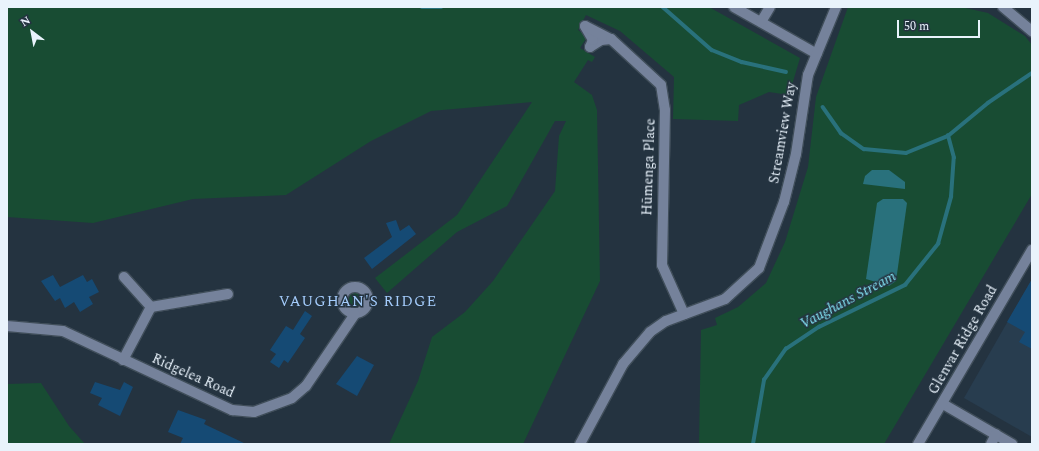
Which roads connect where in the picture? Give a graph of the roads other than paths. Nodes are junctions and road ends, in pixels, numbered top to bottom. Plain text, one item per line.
1 (734, 7) edge
2 (770, 7) edge
3 (836, 7) edge
4 (1003, 7) edge
5 (761, 22) junction
6 (1032, 31) edge
7 (611, 39) dead end
8 (817, 54) junction
9 (1032, 250) edge
10 (124, 277) dead end
11 (228, 294) dead end
12 (151, 306) junction
13 (355, 314) dead end
14 (684, 314) junction
15 (7, 326) edge
16 (123, 360) junction
17 (943, 404) junction
18 (996, 434) junction
19 (580, 444) edge
20 (918, 444) edge
21 (991, 444) edge
22 (1012, 444) edge

1 - 5 street
2 - 5 street
3 - 8 street, Streamview Way
4 - 6 street
5 - 8 street
7 - 14 street, Hūmenga Place
8 - 14 street, Streamview Way
9 - 17 street, Glenvar Ridge Road
10 - 12 street
11 - 12 street
12 - 16 street
13 - 16 street, Ridgelea Road
14 - 19 street, Streamview Way
15 - 16 street, Ridgelea Road
17 - 18 street
17 - 20 street, Glenvar Ridge Road
18 - 21 street
18 - 22 street

